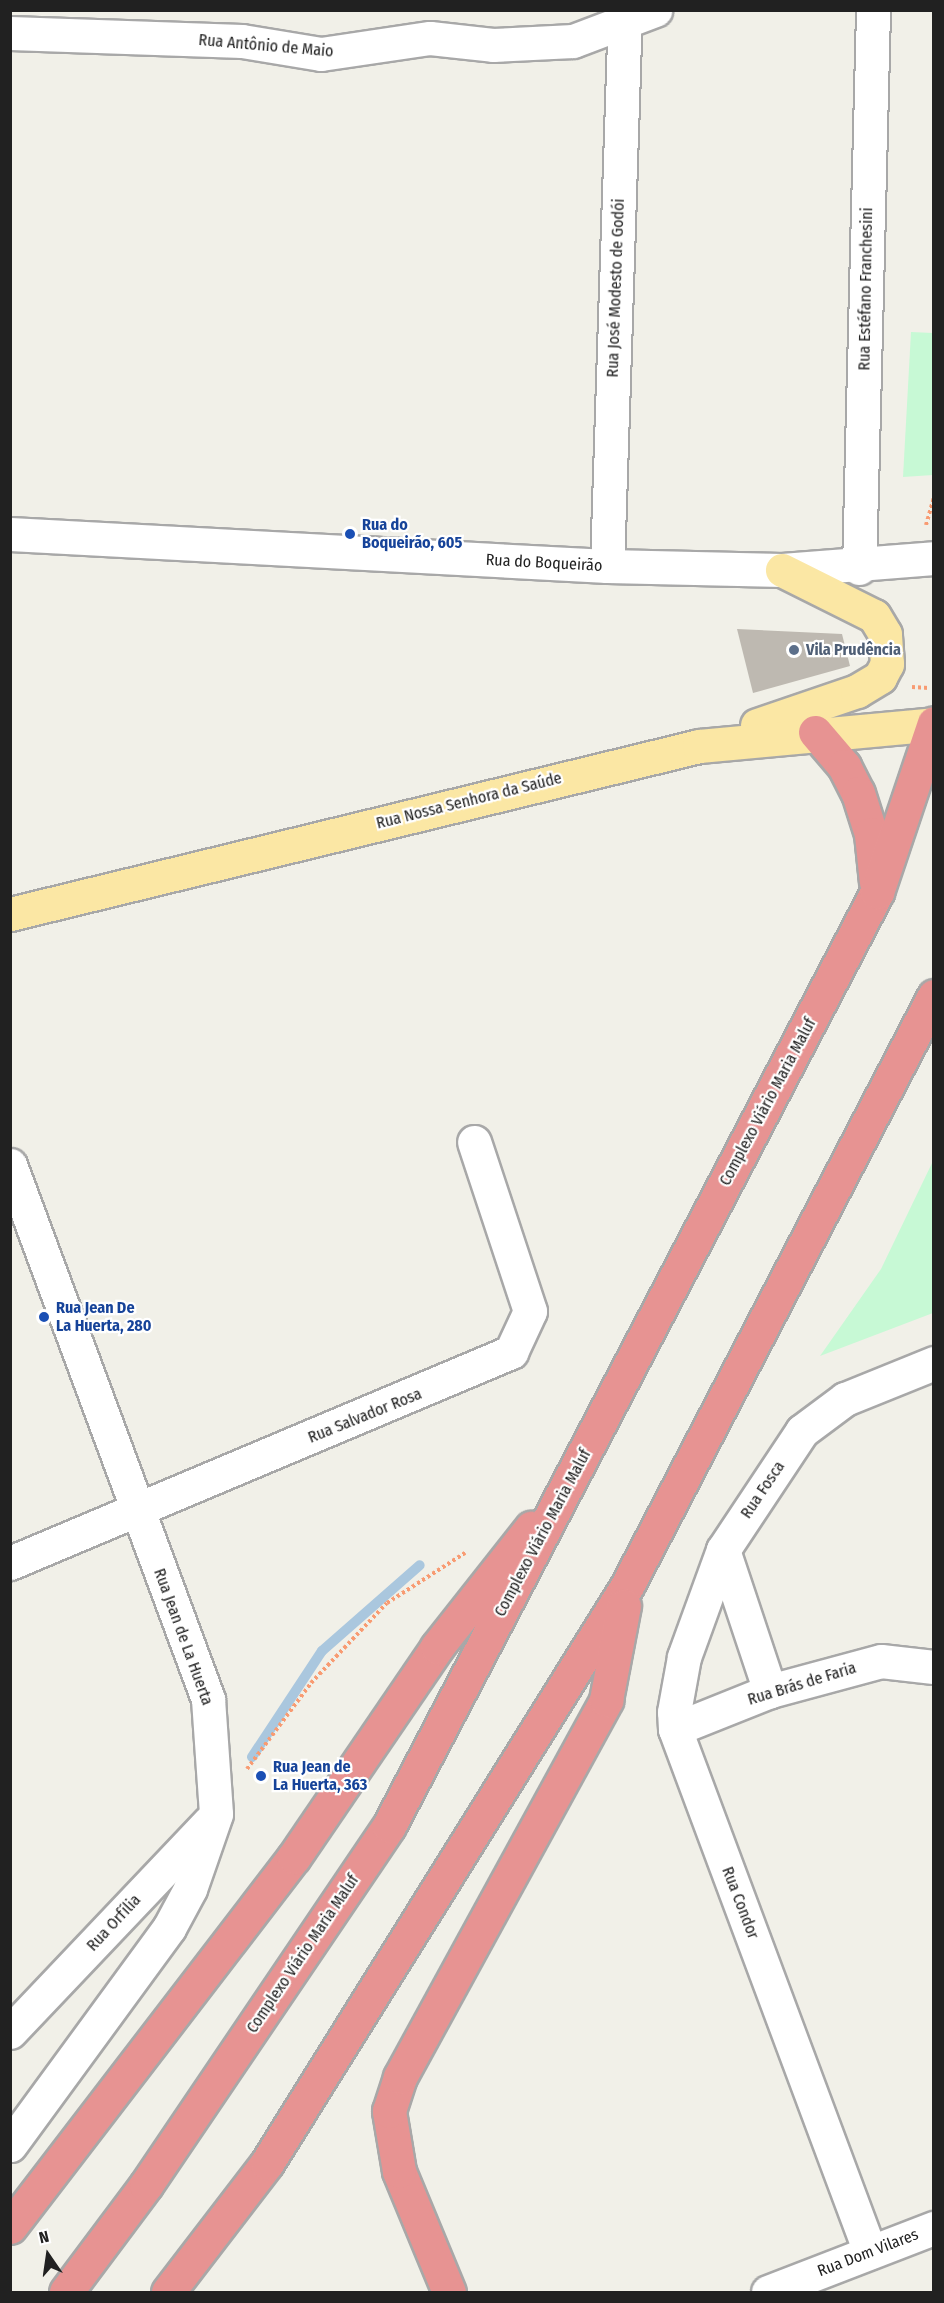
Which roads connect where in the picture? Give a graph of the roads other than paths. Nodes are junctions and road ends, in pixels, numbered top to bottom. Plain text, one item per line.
1 (655, 10) edge
2 (873, 10) edge
3 (625, 17) edge
4 (10, 33) edge
5 (10, 534) edge
6 (933, 558) edge
7 (607, 567) junction
8 (859, 568) junction
9 (782, 570) junction
10 (933, 724) edge
11 (815, 732) junction
12 (699, 746) junction
13 (877, 892) junction
14 (10, 914) edge
15 (933, 996) edge
16 (474, 1142) dead end
17 (10, 1164) edge
18 (933, 1363) edge
19 (571, 1481) junction
20 (137, 1510) junction
21 (723, 1550) junction
22 (10, 1563) edge
23 (627, 1586) junction
24 (933, 1667) edge
25 (770, 1691) junction
26 (675, 1729) junction
27 (216, 1814) junction
28 (10, 2032) edge
29 (10, 2145) edge
30 (10, 2227) edge
31 (933, 2228) edge
32 (870, 2252) junction
33 (66, 2292) edge
34 (168, 2292) edge
35 (449, 2292) edge
36 (768, 2292) edge

1 - 3 street, Rua Antônio de Maio
2 - 8 street, Rua Estéfano Franchesini
3 - 4 street, Rua Antônio de Maio
3 - 7 street, Rua José Modesto de Godói
5 - 7 street, Rua do Boqueirão
6 - 8 street, Rua do Boqueirão
7 - 9 street, Rua do Boqueirão
8 - 9 street, Rua do Boqueirão
9 - 12 main road
10 - 11 main road, Rua Nossa Senhora da Saúde
10 - 13 highway, Complexo Viário Maria Maluf
11 - 12 main road, Rua Nossa Senhora da Saúde
11 - 13 highway
12 - 14 main road, Rua Nossa Senhora da Saúde
13 - 19 highway, Complexo Viário Maria Maluf
15 - 23 highway
16 - 20 street, Rua Salvador Rosa
17 - 20 street, Rua Jean de La Huerta
18 - 21 street, Rua Fosca
19 - 30 highway
19 - 33 highway, Complexo Viário Maria Maluf
20 - 22 street, Rua Salvador Rosa
20 - 27 street, Rua Jean de La Huerta
21 - 25 street
21 - 26 street, Rua Condor
23 - 34 highway
23 - 35 highway
24 - 25 street, Rua Brás de Faria
25 - 26 street, Rua Brás de Faria
26 - 32 street, Rua Condor
27 - 28 street, Rua Orfília
27 - 29 street, Rua Jean de La Huerta
31 - 32 street, Rua Dom Vilares
32 - 36 street, Rua Dom Vilares

